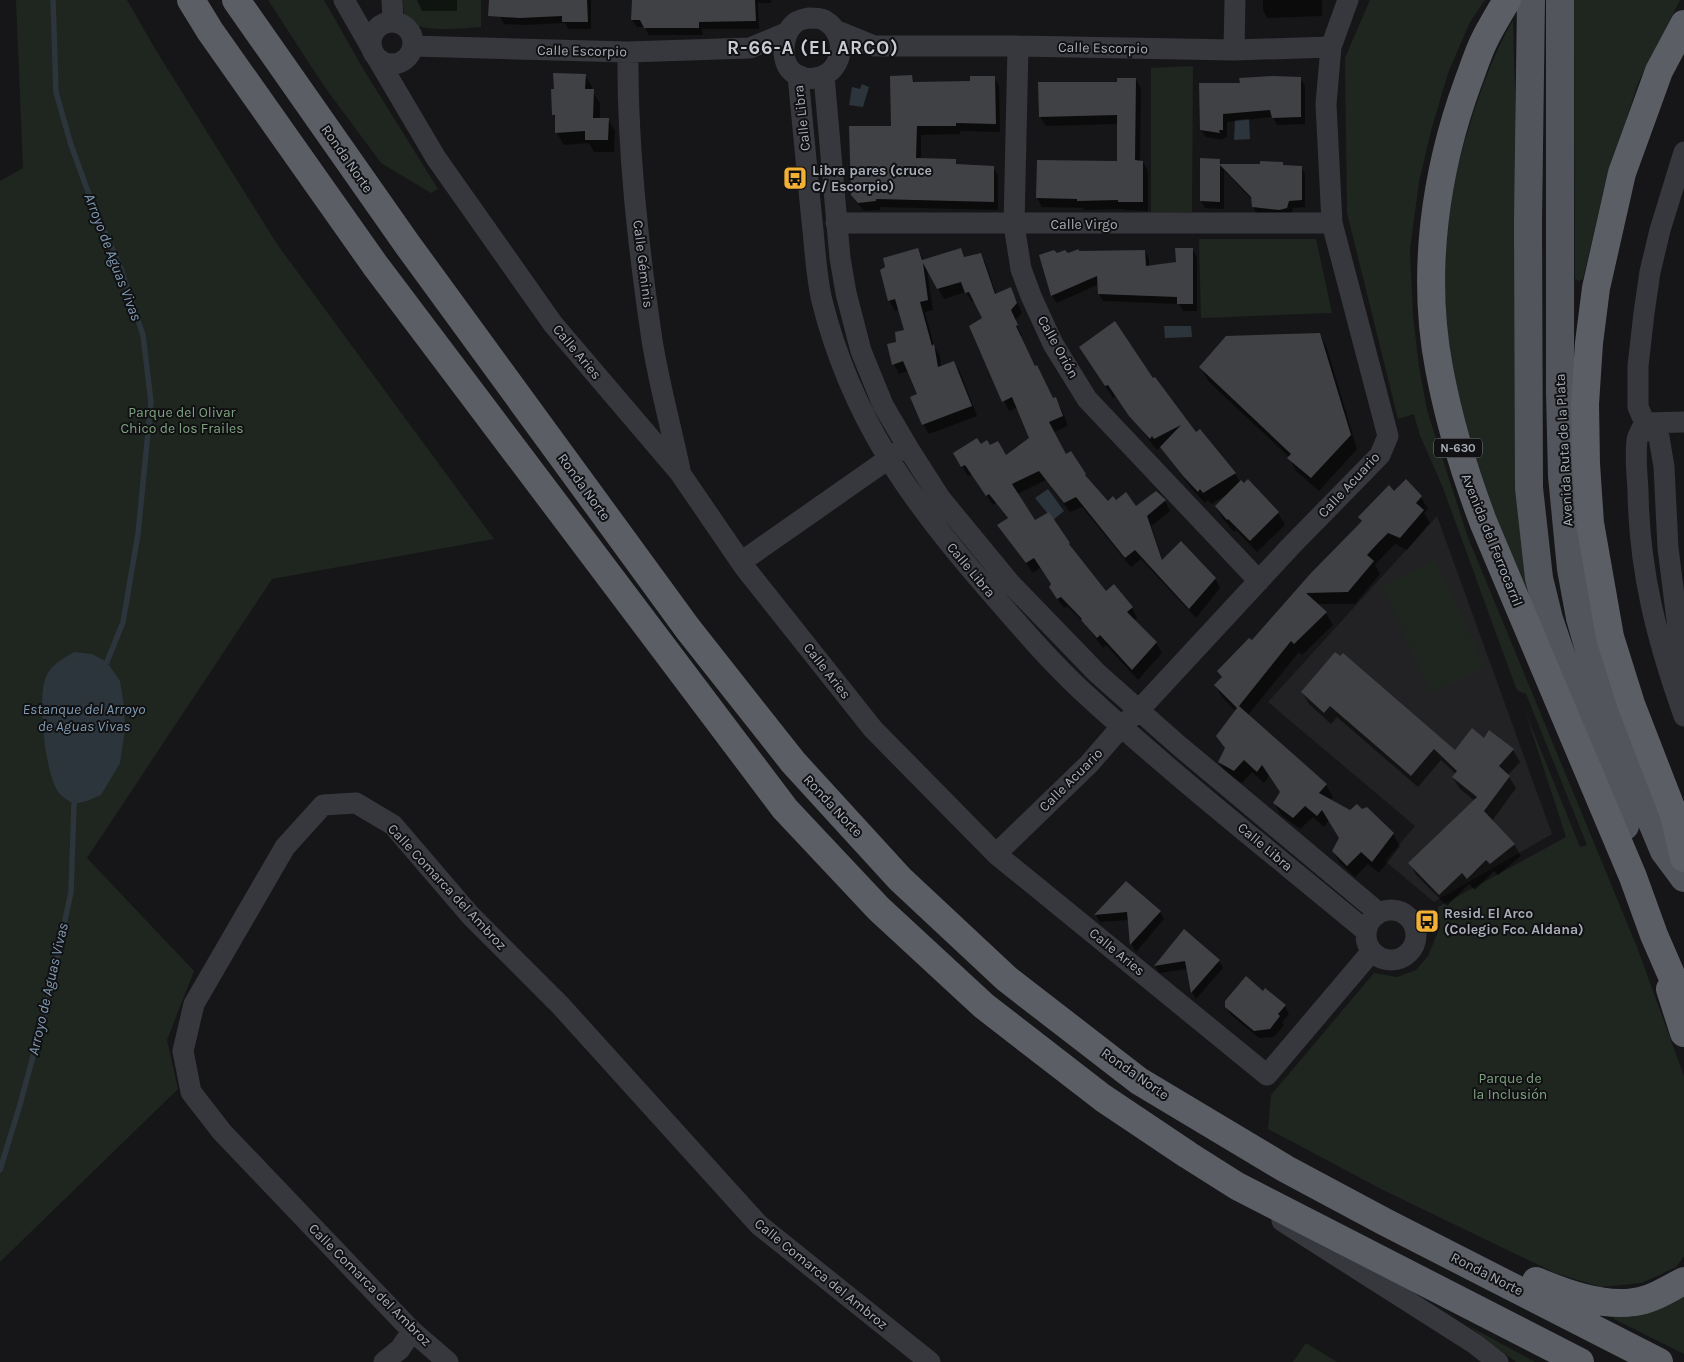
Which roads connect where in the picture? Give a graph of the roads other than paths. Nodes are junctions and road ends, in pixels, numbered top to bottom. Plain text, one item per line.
1 (191, 0) edge
2 (236, 0) edge
3 (344, 0) edge
4 (392, 0) edge
5 (802, 0) edge
6 (1235, 0) edge
7 (1348, 0) edge
8 (1507, 0) edge
9 (1531, 0) edge
10 (1560, 1) edge
11 (827, 17) edge
12 (393, 21) junction
13 (1684, 24) edge
14 (791, 27) junction
15 (413, 46) junction
16 (874, 46) junction
17 (1018, 46) junction
18 (1332, 47) junction
19 (750, 48) junction
20 (1234, 50) junction
21 (628, 52) junction
22 (374, 54) junction
23 (792, 71) junction
24 (830, 71) junction
25 (1684, 152) edge
26 (836, 223) junction
27 (1332, 223) junction
28 (1014, 224) junction
29 (1684, 422) edge
30 (1644, 423) junction
31 (907, 446) junction
32 (888, 459) junction
33 (680, 473) junction
34 (1668, 548) junction
35 (1641, 553) junction
36 (741, 562) junction
37 (1260, 581) junction
38 (1676, 609) junction
39 (1651, 611) junction
40 (1684, 676) edge
41 (1139, 710) junction
42 (1684, 716) edge
43 (1122, 726) junction
44 (996, 854) junction
45 (1684, 858) edge
46 (1633, 877) junction
47 (1684, 878) edge
48 (1379, 913) junction
49 (1654, 934) junction
50 (1369, 941) junction
51 (1684, 1004) edge
52 (1684, 1033) edge
53 (1237, 1186) junction
54 (1385, 1222) junction
55 (1684, 1281) edge
56 (412, 1330) junction
57 (384, 1362) edge
58 (448, 1362) edge
59 (930, 1362) edge
60 (1498, 1362) edge
61 (1580, 1362) edge
62 (1659, 1362) edge

1 - 53 highway
2 - 54 highway, Ronda Norte
3 - 22 street, Calle Aries
4 - 12 street
5 - 14 street
6 - 20 street
7 - 18 street, Calle Acuario
8 - 46 highway, Avenida del Ferrocarril / N-630
9 - 46 main road
10 - 47 main road, Avenida Ruta de la Plata
11 - 14 street
11 - 16 street, Calle Escorpio
11 - 24 street
12 - 15 street
12 - 22 street
13 - 45 highway
14 - 19 street
14 - 23 street
15 - 21 street, Calle Escorpio
15 - 22 street
16 - 17 street, Calle Escorpio
16 - 24 street, Calle Escorpio
17 - 20 street, Calle Escorpio
17 - 28 street, Calle Orión
18 - 20 street, Calle Escorpio
18 - 27 street, Calle Acuario
19 - 21 street, Calle Escorpio
19 - 23 street
21 - 33 street, Calle Géminis
22 - 33 street, Calle Aries
23 - 24 street
23 - 32 street, Calle Libra
24 - 26 street, Calle Libra
25 - 30 street
26 - 28 street, Calle Virgo
26 - 31 street, Calle Libra
27 - 28 street, Calle Virgo
27 - 37 street, Calle Acuario
28 - 37 street, Calle Orión
29 - 30 street
30 - 34 street
30 - 35 street
31 - 32 street
31 - 41 street, Calle Libra
32 - 36 street
32 - 43 street, Calle Libra
33 - 36 street, Calle Aries
34 - 35 street
34 - 38 street
35 - 39 street
36 - 44 street, Calle Aries
37 - 41 street, Calle Acuario
38 - 39 street
38 - 40 street
39 - 42 street
41 - 43 street, Calle Acuario
41 - 48 street, Calle Libra
43 - 44 street, Calle Acuario
43 - 50 street, Calle Libra
44 - 50 street, Calle Aries
46 - 49 highway, Avenida del Ferrocarril / N-630
48 - 50 street
48 - 50 street
49 - 51 highway, Avenida del Ferrocarril / N-630
49 - 52 highway
53 - 60 street
53 - 61 highway
54 - 55 highway
54 - 62 highway, Ronda Norte
56 - 57 street
56 - 58 street, Calle Comarca del Ambroz
56 - 59 street, Calle Comarca del Ambroz

